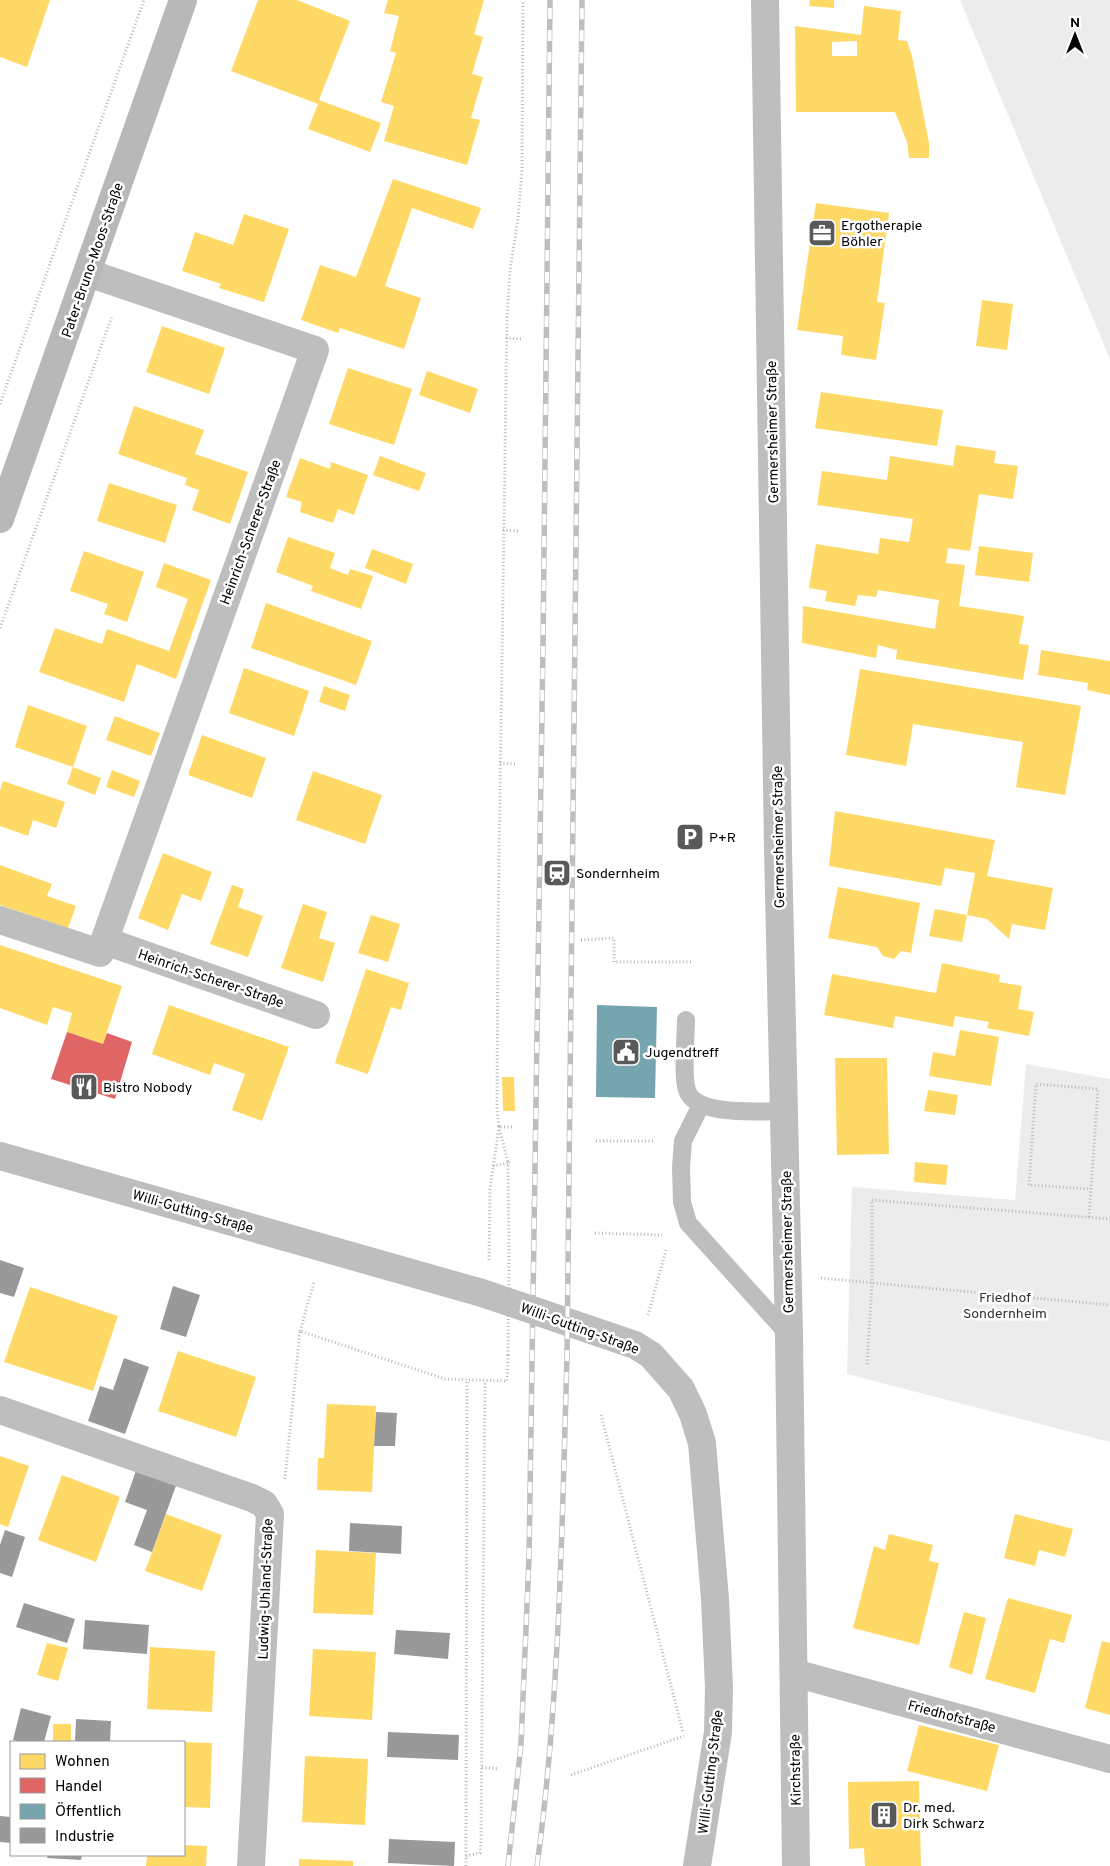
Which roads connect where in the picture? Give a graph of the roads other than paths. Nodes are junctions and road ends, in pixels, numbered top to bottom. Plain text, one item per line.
1 (183, 0) edge
2 (765, 0) edge
3 (88, 274) junction
4 (0, 519) edge
5 (0, 920) edge
6 (105, 941) junction
7 (316, 1015) dead end
8 (686, 1020) dead end
9 (701, 1105) junction
10 (784, 1111) junction
11 (0, 1156) edge
12 (789, 1335) junction
13 (0, 1410) edge
14 (794, 1673) junction
15 (1110, 1759) edge
16 (252, 1866) edge
17 (697, 1866) edge
18 (796, 1866) edge

1 - 3 main road, Pater-Bruno-Moos-Straße
2 - 10 street, Germersheimer Straße
3 - 4 main road, Pater-Bruno-Moos-Straße
3 - 6 street, Heinrich-Scherer-Straße
5 - 6 street
6 - 7 street, Heinrich-Scherer-Straße
8 - 9 lane
9 - 10 lane
9 - 12 lane
10 - 12 street, Germersheimer Straße
11 - 17 street, Willi-Gutting-Straße
12 - 14 street, Germersheimer Straße
13 - 16 street, Ludwig-Uhland-Straße
14 - 15 street, Friedhofstraße
14 - 18 street, Kirchstraße

